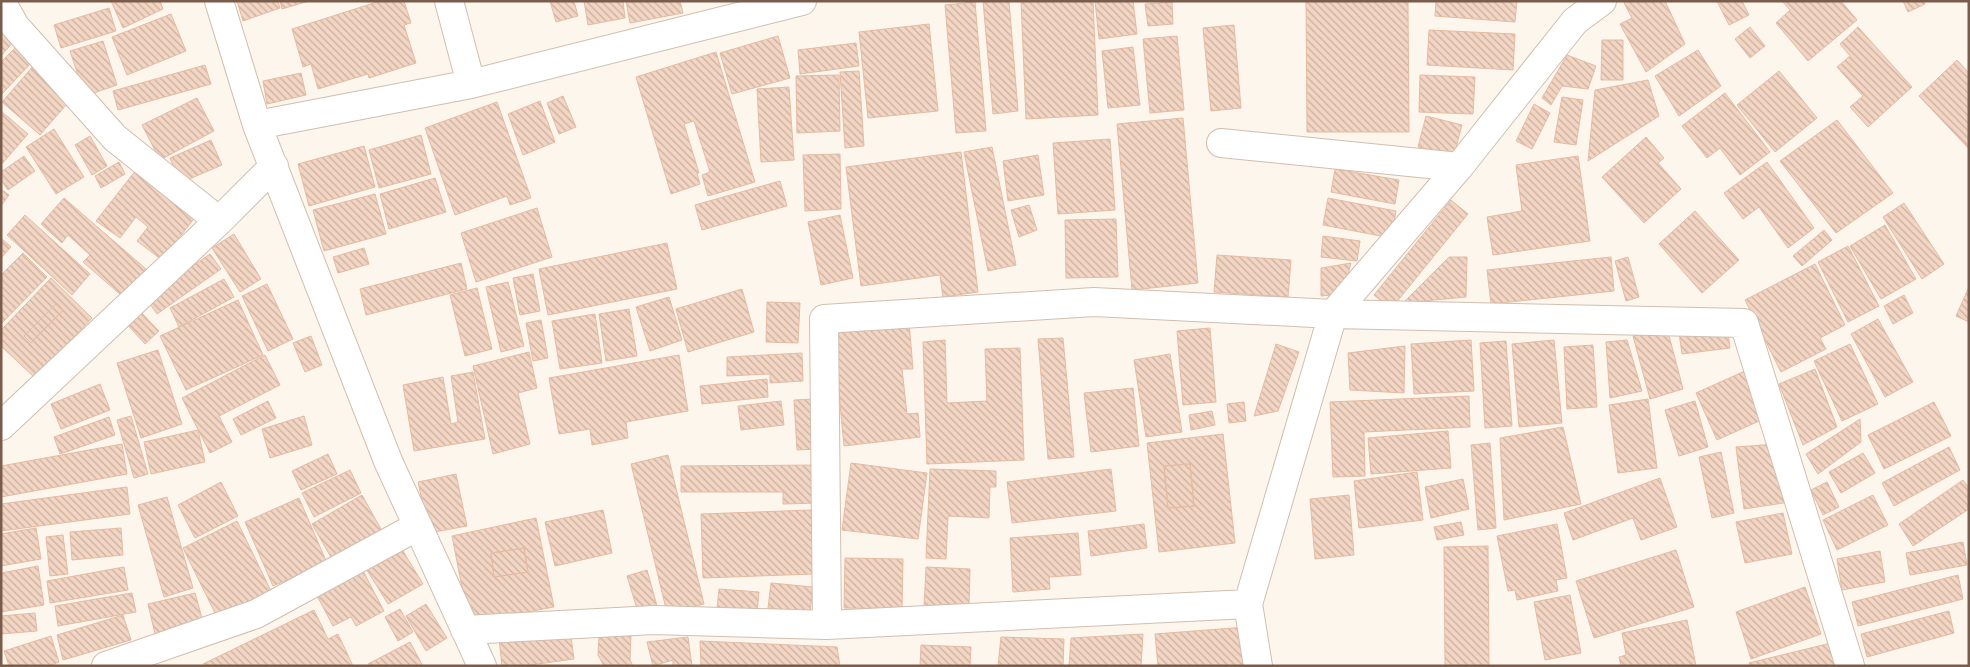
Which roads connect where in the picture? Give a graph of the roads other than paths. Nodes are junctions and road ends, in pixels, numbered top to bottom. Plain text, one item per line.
1 (2, 1) edge
2 (219, 1) edge
3 (448, 1) edge
4 (802, 1) edge
5 (1602, 1) edge
6 (717, 12) edge
7 (471, 84) junction
8 (257, 125) junction
9 (1221, 143) dead end
10 (274, 166) junction
11 (1460, 167) junction
12 (219, 221) junction
13 (1333, 314) junction
14 (1, 426) edge
15 (418, 526) junction
16 (1248, 604) junction
17 (827, 625) junction
18 (464, 630) junction
19 (106, 666) edge
20 (482, 666) edge
21 (1258, 666) edge
22 (1850, 666) edge

1 - 12 street
2 - 8 street
3 - 7 street
4 - 6 street
5 - 11 street
6 - 7 street
7 - 8 street
8 - 10 street
9 - 11 street
10 - 12 street
10 - 15 street
11 - 13 street
12 - 14 street
13 - 16 street
13 - 17 street
13 - 22 street
15 - 18 street
15 - 19 street
16 - 17 street
16 - 21 street
17 - 18 street
18 - 20 street

